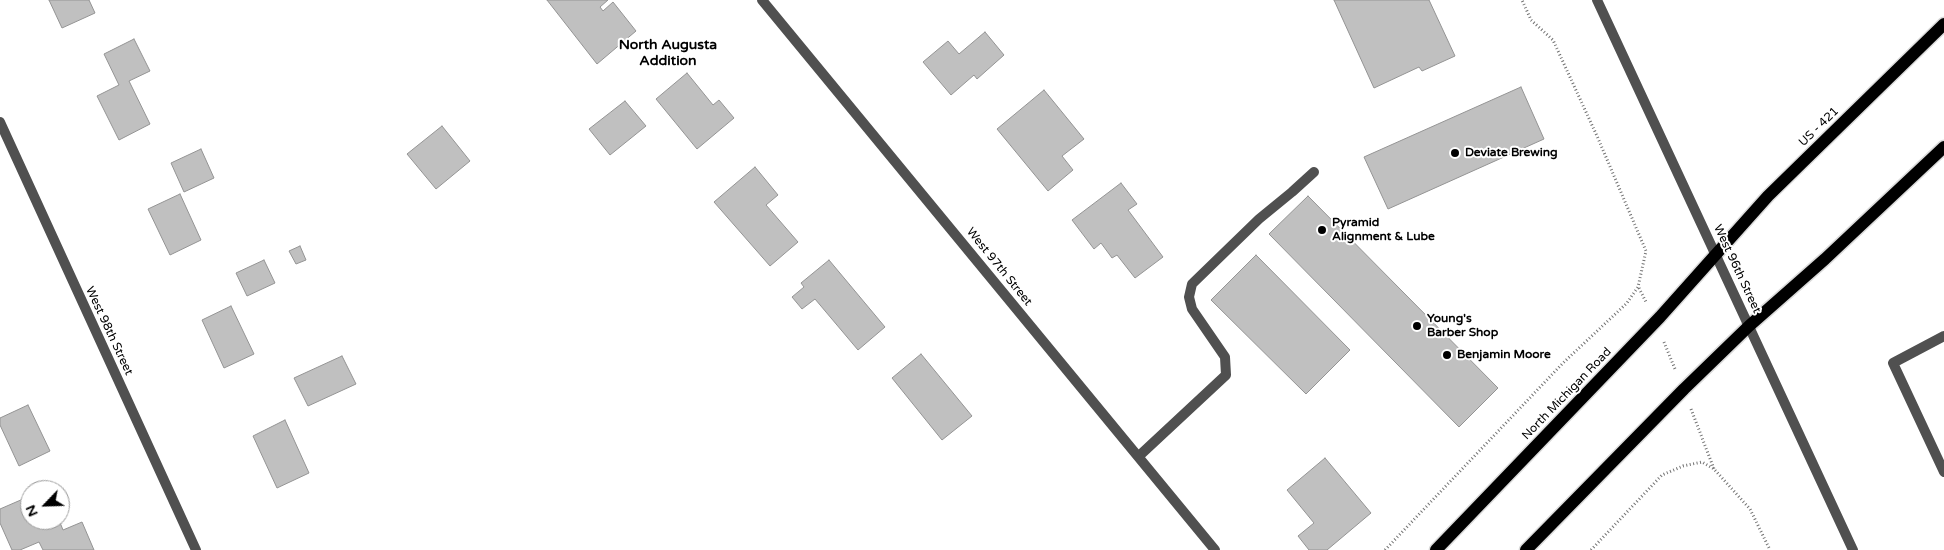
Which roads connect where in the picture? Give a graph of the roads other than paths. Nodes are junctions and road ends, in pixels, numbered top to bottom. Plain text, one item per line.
1 (762, 0) edge
2 (1597, 0) edge
3 (1944, 24) edge
4 (0, 122) edge
5 (1944, 147) edge
6 (1314, 172) dead end
7 (1717, 255) junction
8 (1749, 326) junction
9 (1944, 336) edge
10 (1139, 456) junction
11 (1944, 472) edge
12 (196, 550) edge
13 (1215, 550) edge
14 (1436, 550) edge
15 (1526, 550) edge
16 (1853, 550) edge

1 - 10 street, West 97th Street
2 - 7 street, West 96th Street
3 - 7 main road, US - 421
4 - 12 street, West 98th Street
5 - 8 main road
6 - 10 street
7 - 8 street, West 96th Street
7 - 14 main road, North Michigan Road
8 - 15 main road
8 - 16 street, West 96th Street
9 - 11 street
10 - 13 street, West 97th Street

